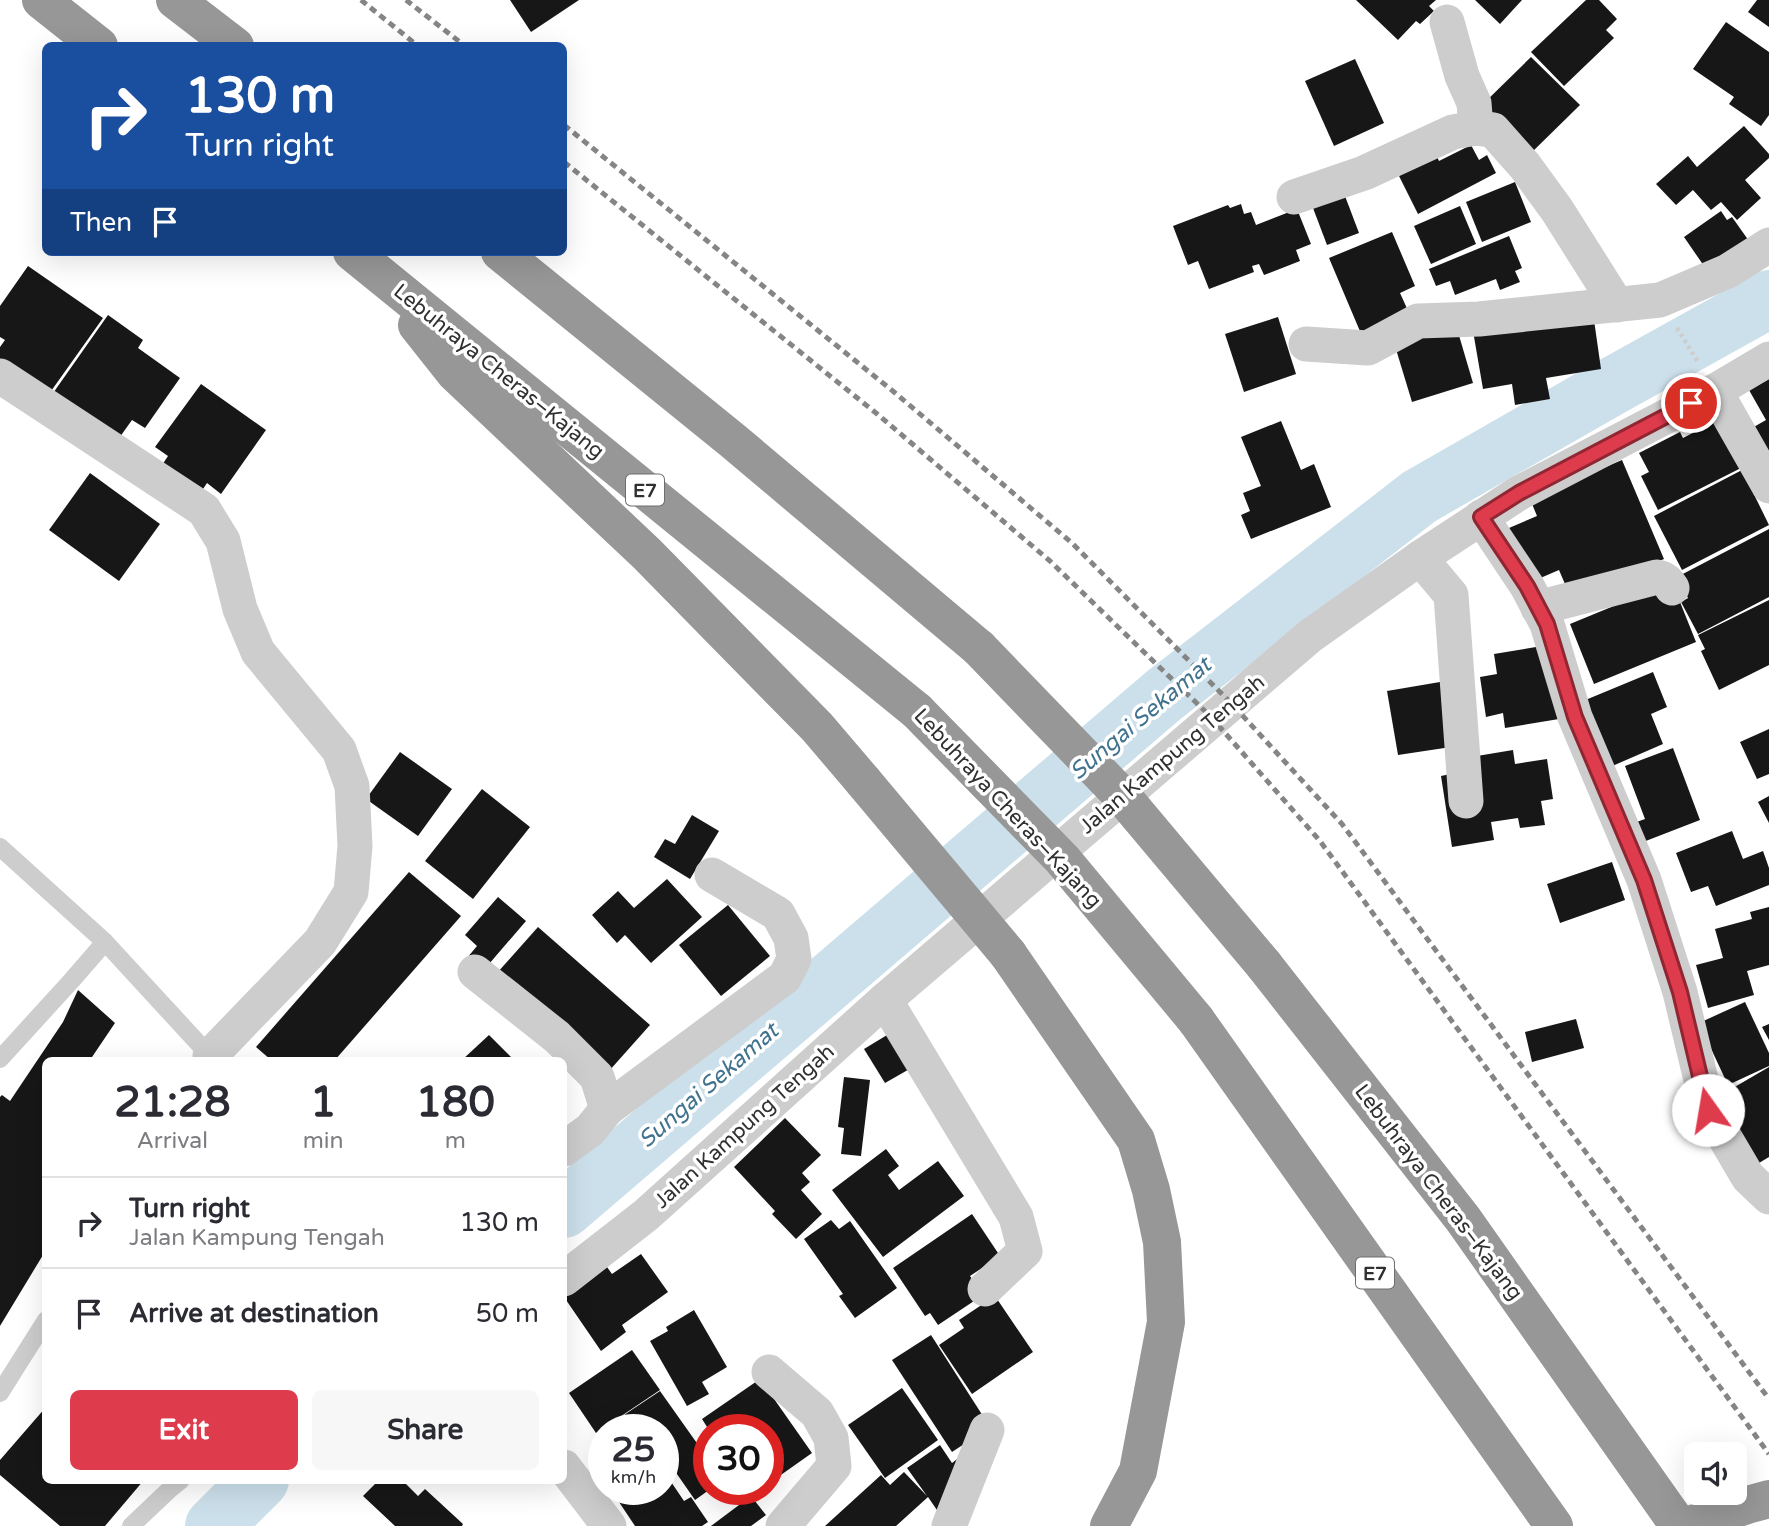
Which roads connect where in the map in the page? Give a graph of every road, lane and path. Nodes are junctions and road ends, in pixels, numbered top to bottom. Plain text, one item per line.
1 (41, 0) edge
2 (175, 0) edge
3 (1447, 22) dead end
4 (90, 38) edge
5 (230, 42) edge
6 (1476, 128) junction
7 (1294, 197) dead end
8 (1769, 246) edge
9 (505, 256) edge
10 (362, 260) edge
11 (1660, 300) junction
12 (1617, 305) junction
13 (1306, 344) dead end
14 (1769, 359) edge
15 (0, 376) edge
16 (1715, 391) junction
17 (1769, 486) edge
18 (1481, 517) junction
19 (1420, 558) junction
20 (1672, 588) dead end
21 (1538, 608) junction
22 (1466, 801) dead end
23 (0, 847) edge
24 (712, 875) dead end
25 (105, 942) junction
26 (475, 972) dead end
27 (885, 1000) junction
28 (209, 1057) edge
29 (213, 1057) edge
30 (0, 1059) edge
31 (607, 1109) junction
32 (567, 1147) edge
33 (1769, 1197) edge
34 (567, 1277) edge
35 (985, 1289) dead end
36 (42, 1326) edge
37 (769, 1372) dead end
38 (0, 1393) edge
39 (987, 1430) dead end
40 (567, 1471) edge
41 (176, 1484) edge
42 (1769, 1499) edge
43 (131, 1526) edge
44 (609, 1526) edge
45 (783, 1526) edge
46 (949, 1526) edge
47 (1109, 1526) edge
48 (1554, 1526) edge
49 (1679, 1526) edge
50 (1688, 1526) edge

1 - 4 highway
2 - 5 highway
3 - 6 street
6 - 7 street
6 - 12 street
8 - 11 street
9 - 49 highway, Lebuhraya Cheras–Kajang, bridge
10 - 47 highway, bridge
10 - 48 highway, Lebuhraya Cheras–Kajang / E7, bridge
11 - 12 street
11 - 16 path
12 - 13 street
14 - 16 street, Jalan Kampung Tengah
15 - 29 street
16 - 17 street
16 - 18 street, Jalan Kampung Tengah
18 - 19 street, Jalan Kampung Tengah
18 - 21 street
19 - 22 street
19 - 27 street, Jalan Kampung Tengah
20 - 21 street
21 - 33 street
23 - 25 lane
24 - 31 street
25 - 28 lane
25 - 30 lane
26 - 31 street
27 - 34 street, Jalan Kampung Tengah
27 - 35 street
31 - 32 street
36 - 38 lane
37 - 45 street
39 - 46 street
40 - 44 street
41 - 43 lane
42 - 50 highway

